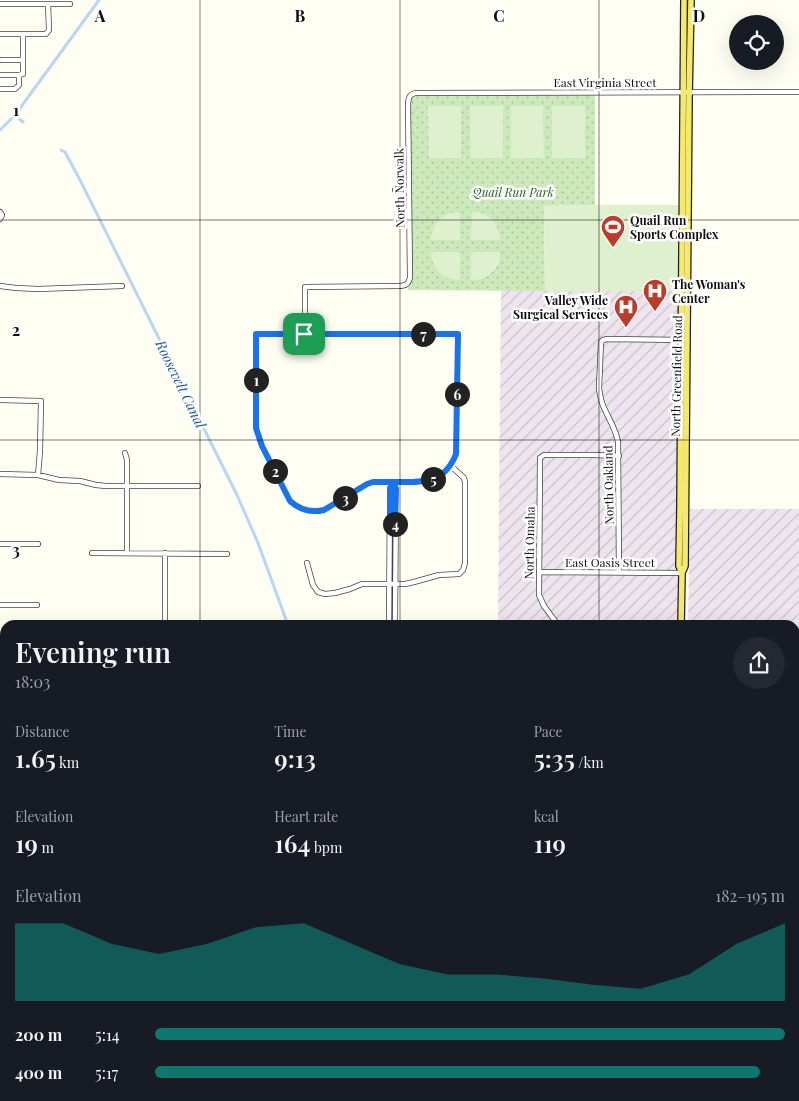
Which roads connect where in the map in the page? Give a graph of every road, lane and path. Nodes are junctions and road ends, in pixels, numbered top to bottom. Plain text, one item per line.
1 (684, 0) edge
2 (691, 0) edge
3 (0, 4) edge
4 (48, 4) junction
5 (70, 4) dead end
6 (0, 34) edge
7 (23, 34) junction
8 (2, 60) dead end
9 (23, 60) junction
10 (0, 75) edge
11 (20, 75) junction
12 (0, 89) edge
13 (686, 92) junction
14 (799, 92) edge
15 (412, 94) joint
16 (396, 190) dead end
17 (409, 190) junction
18 (0, 212) edge
19 (0, 219) edge
20 (0, 286) edge
21 (122, 286) dead end
22 (304, 334) junction
23 (684, 340) junction
24 (0, 400) edge
25 (680, 428) junction
26 (125, 453) dead end
27 (619, 456) junction
28 (685, 459) junction
29 (450, 465) junction
30 (0, 474) edge
31 (38, 476) junction
32 (393, 482) junction
33 (127, 486) junction
34 (198, 486) dead end
35 (0, 544) edge
36 (38, 544) dead end
37 (92, 553) dead end
38 (127, 553) junction
39 (165, 553) junction
40 (227, 554) dead end
41 (307, 563) dead end
42 (538, 572) junction
43 (619, 572) junction
44 (682, 573) junction
45 (392, 584) junction
46 (0, 605) edge
47 (37, 605) dead end
48 (165, 620) edge
49 (389, 620) edge
50 (395, 620) edge
51 (554, 620) edge
52 (681, 620) edge

1 - 13 main road, North Greenfield Road
2 - 13 main road, North Greenfield Road
3 - 4 street
4 - 5 street
4 - 7 street
6 - 7 street
7 - 9 street
8 - 9 street
9 - 11 street
10 - 11 street
11 - 12 street
13 - 14 street, East Virginia Street
13 - 15 street, East Virginia Street
13 - 23 main road, North Greenfield Road
15 - 17 street, North Norwalk
16 - 17 street
17 - 22 street, North Norwalk
18 - 19 street
20 - 21 street
22 - 29 street
22 - 32 street
23 - 25 main road, North Greenfield Road
23 - 27 street, North Oakland
23 - 28 main road, North Greenfield Road
24 - 31 street
25 - 28 main road
25 - 44 main road, North Greenfield Road
26 - 33 street
27 - 42 street, North Omaha
27 - 43 street, North Oakland
28 - 44 main road, North Greenfield Road
29 - 32 street
29 - 45 street
30 - 31 street
31 - 33 street
32 - 45 street
33 - 34 street
33 - 38 street
35 - 36 street
37 - 38 street
38 - 39 street
39 - 40 street
39 - 48 street
41 - 45 street
42 - 43 street, East Oasis Street
42 - 51 street, North Omaha
43 - 44 street, East Oasis Street
44 - 52 main road, North Greenfield Road
45 - 49 street
45 - 50 street
46 - 47 street

